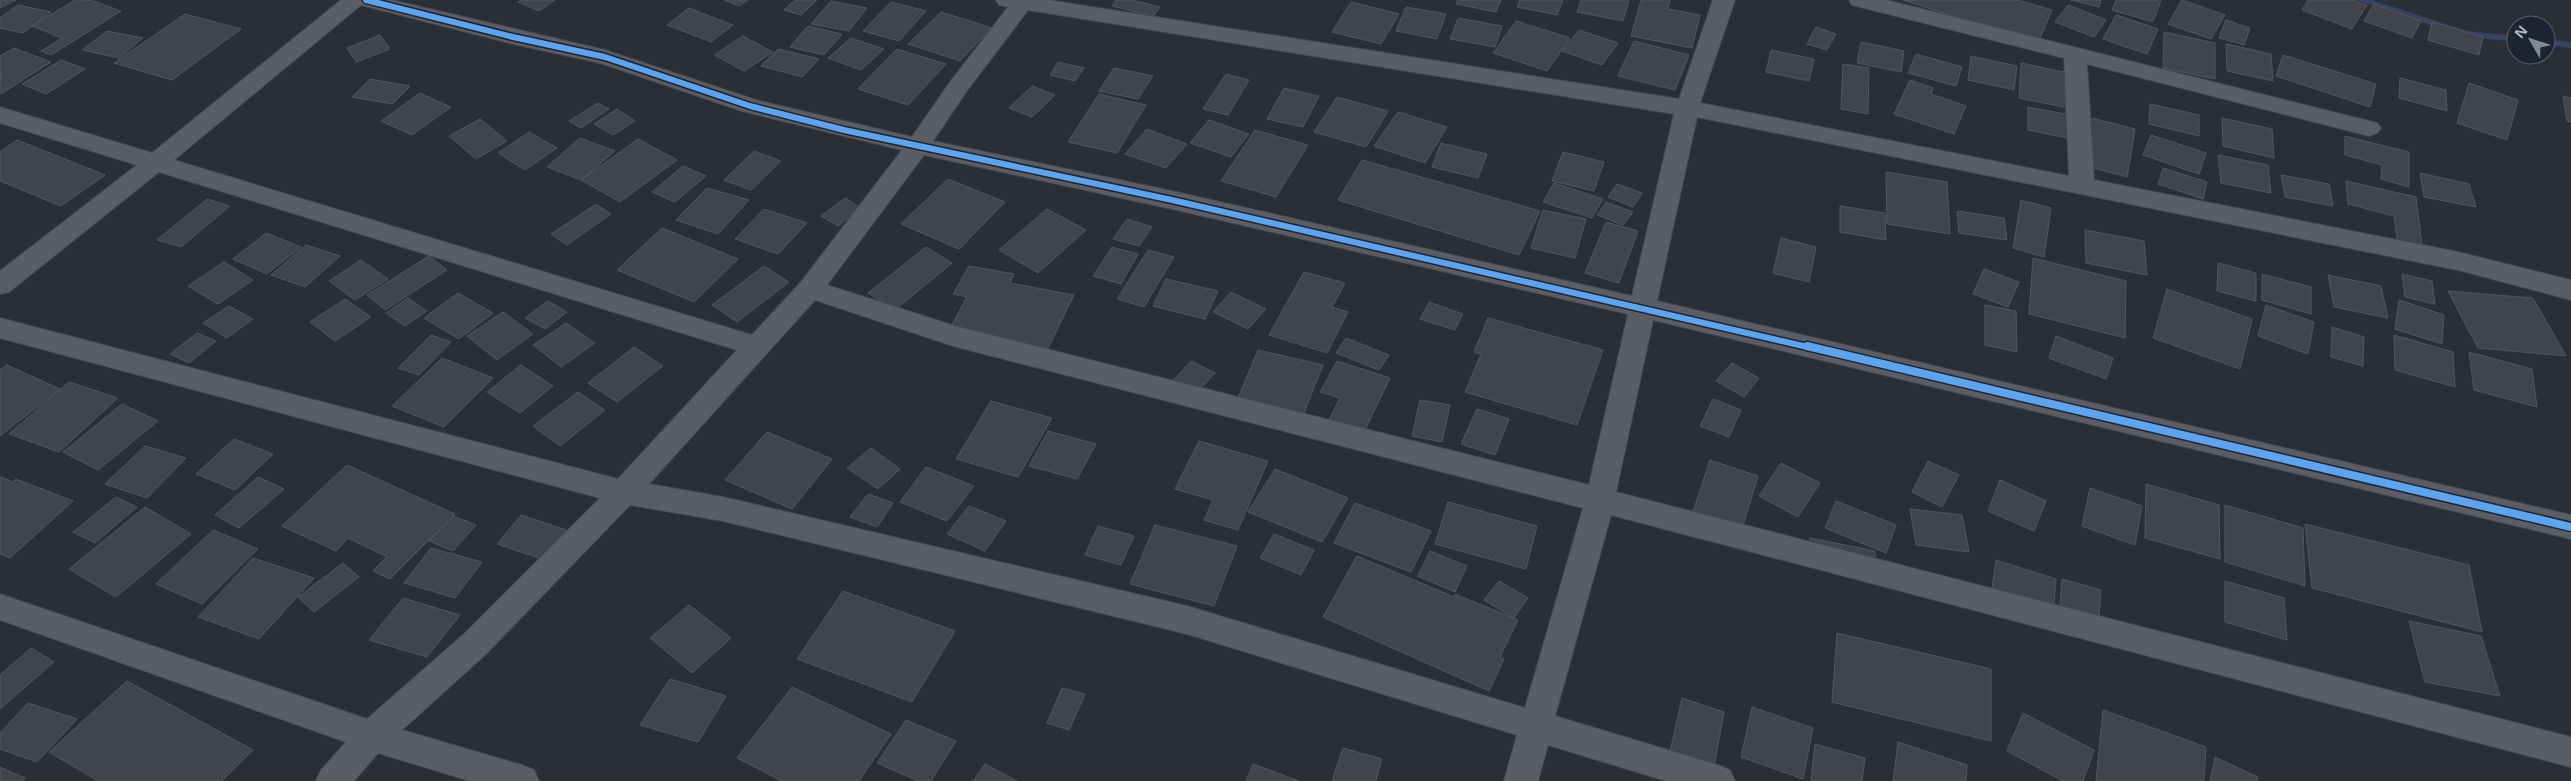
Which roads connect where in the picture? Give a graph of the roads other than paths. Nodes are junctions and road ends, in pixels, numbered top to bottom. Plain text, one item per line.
1 (354, 0) edge
2 (366, 0) edge
3 (1724, 0) edge
4 (1860, 0) edge
5 (1017, 1) edge
6 (2075, 55) junction
7 (1688, 108) junction
8 (0, 115) edge
9 (2370, 128) dead end
10 (918, 146) junction
11 (154, 164) junction
12 (2082, 186) junction
13 (0, 285) edge
14 (810, 289) junction
15 (2571, 290) edge
16 (1644, 308) junction
17 (0, 328) edge
18 (756, 346) junction
19 (624, 492) junction
20 (1600, 500) junction
21 (2571, 527) edge
22 (0, 607) edge
23 (1536, 724) junction
24 (372, 736) junction
25 (2571, 752) edge
26 (333, 781) edge
27 (522, 781) edge
28 (1521, 781) edge
29 (1718, 781) edge

1 - 11 street
2 - 10 street
3 - 7 street
4 - 6 street
5 - 7 street
5 - 10 street
6 - 9 street
6 - 12 street
7 - 12 street
7 - 16 street
8 - 11 street
10 - 14 street
10 - 16 street
11 - 13 street
11 - 18 street
12 - 15 street
14 - 18 street
14 - 20 street
16 - 20 street
16 - 21 street
17 - 19 street
18 - 19 street
19 - 23 street
19 - 24 street
20 - 23 street
20 - 25 street
22 - 24 street
23 - 28 street
23 - 29 street
24 - 26 street
24 - 27 street

